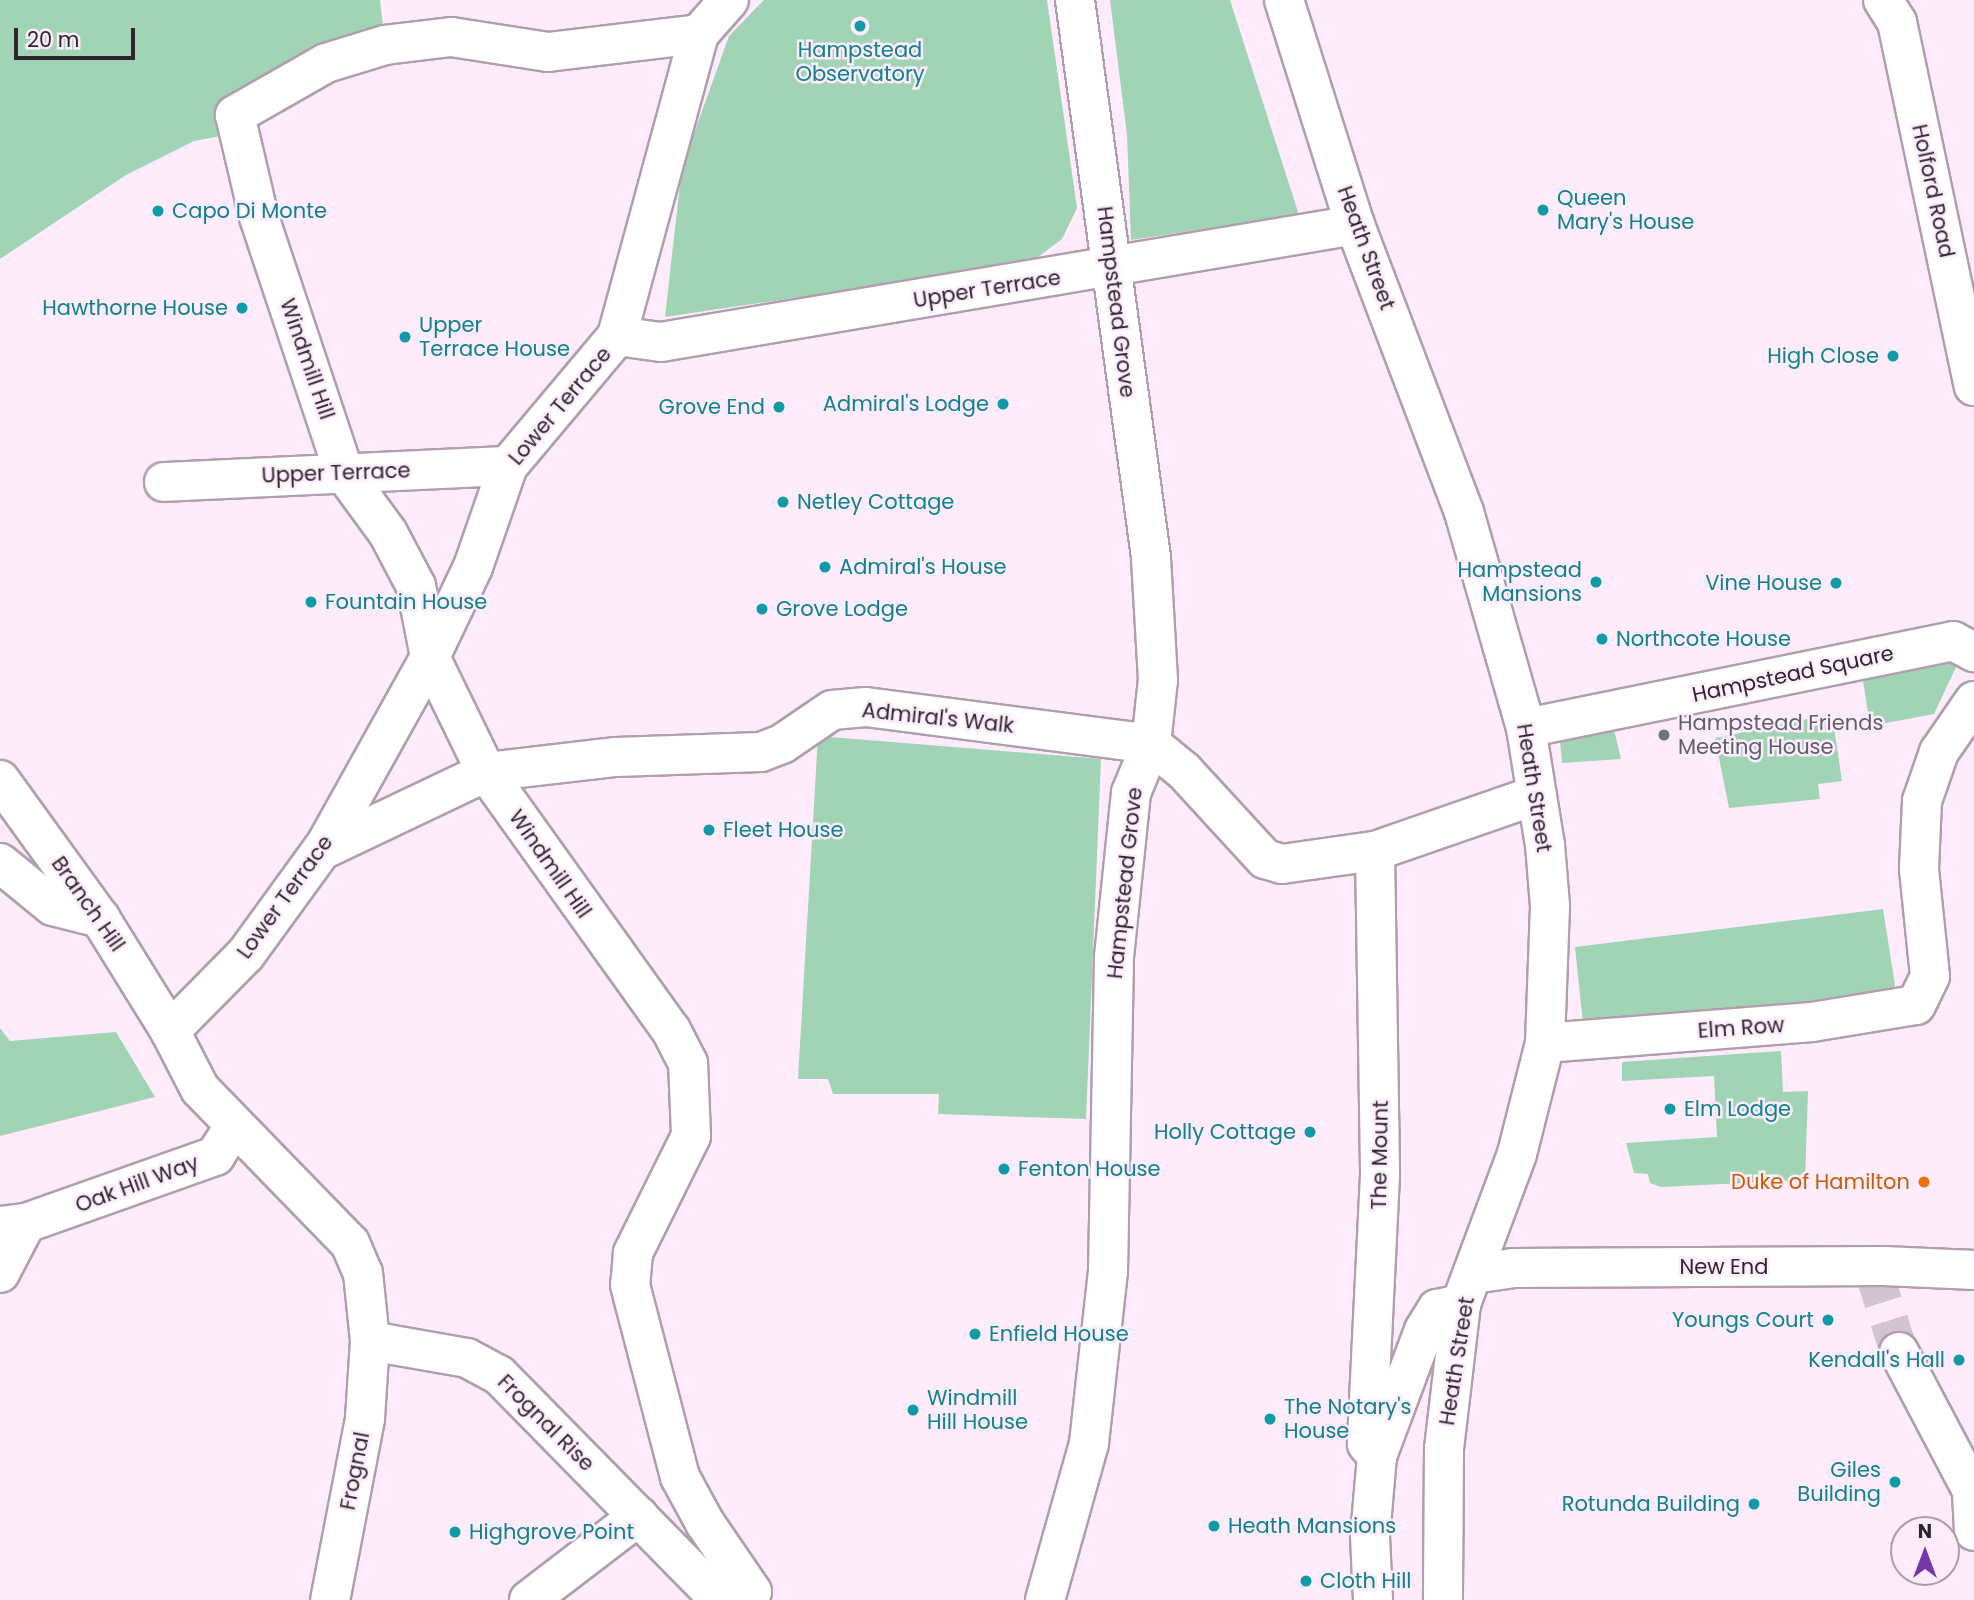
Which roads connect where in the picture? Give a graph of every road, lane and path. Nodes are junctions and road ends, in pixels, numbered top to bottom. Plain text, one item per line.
1 (729, 0) edge
2 (1075, 0) edge
3 (1284, 0) edge
4 (1883, 0) edge
5 (699, 34) junction
6 (1355, 225) junction
7 (1112, 264) junction
8 (617, 336) junction
9 (1974, 386) edge
10 (508, 466) junction
11 (344, 473) junction
12 (164, 481) dead end
13 (1972, 644) edge
14 (430, 657) junction
15 (1974, 701) edge
16 (1526, 728) junction
17 (1151, 744) junction
18 (486, 772) junction
19 (0, 780) edge
20 (1537, 794) junction
21 (322, 850) junction
22 (1375, 851) junction
23 (0, 863) edge
24 (100, 918) junction
25 (170, 1031) junction
26 (1545, 1043) junction
27 (234, 1127) junction
28 (13, 1225) edge
29 (1974, 1270) edge
30 (0, 1273) edge
31 (1467, 1289) junction
32 (370, 1341) junction
33 (1899, 1352) tunnel mouth
34 (1377, 1456) junction
35 (1973, 1493) edge
36 (639, 1516) junction
37 (1974, 1531) edge
38 (330, 1600) edge
39 (529, 1600) edge
40 (720, 1600) edge
41 (748, 1600) edge
42 (1045, 1600) edge
43 (1373, 1600) edge
44 (1443, 1600) edge

1 - 5 street, Lower Terrace
2 - 7 street, Hampstead Grove
3 - 6 street, Heath Street
4 - 9 street, Holford Road
5 - 8 street, Lower Terrace
5 - 11 street, Windmill Hill
6 - 7 street, Upper Terrace
6 - 16 street, Heath Street
7 - 8 street, Upper Terrace
7 - 17 street, Hampstead Grove
8 - 10 street, Lower Terrace
10 - 11 street, Upper Terrace
10 - 14 street, Lower Terrace
11 - 12 street, Upper Terrace
11 - 14 street, Windmill Hill
13 - 16 street, Hampstead Square
14 - 18 street, Windmill Hill
14 - 21 street, Lower Terrace
15 - 26 street, Elm Row
16 - 20 street, Heath Street
17 - 18 street, Admiral's Walk
17 - 22 street
17 - 42 street, Hampstead Grove
18 - 21 street, Admiral's Walk
18 - 41 street, Windmill Hill
19 - 24 street, Branch Hill
20 - 22 street
20 - 26 street, Heath Street
21 - 25 street, Lower Terrace
22 - 34 street, The Mount
23 - 24 street
24 - 25 street, Branch Hill
25 - 27 street
26 - 31 street, Heath Street
27 - 28 street, Oak Hill Way
27 - 32 street
28 - 30 street, Oak Hill Way
29 - 31 street, New End
31 - 34 street, The Mount
31 - 44 street, Heath Street
32 - 36 street, Frognal Rise
32 - 38 street, Frognal
33 - 35 street
34 - 43 street, The Mount
35 - 37 street
36 - 39 street
36 - 40 street, Frognal Rise

